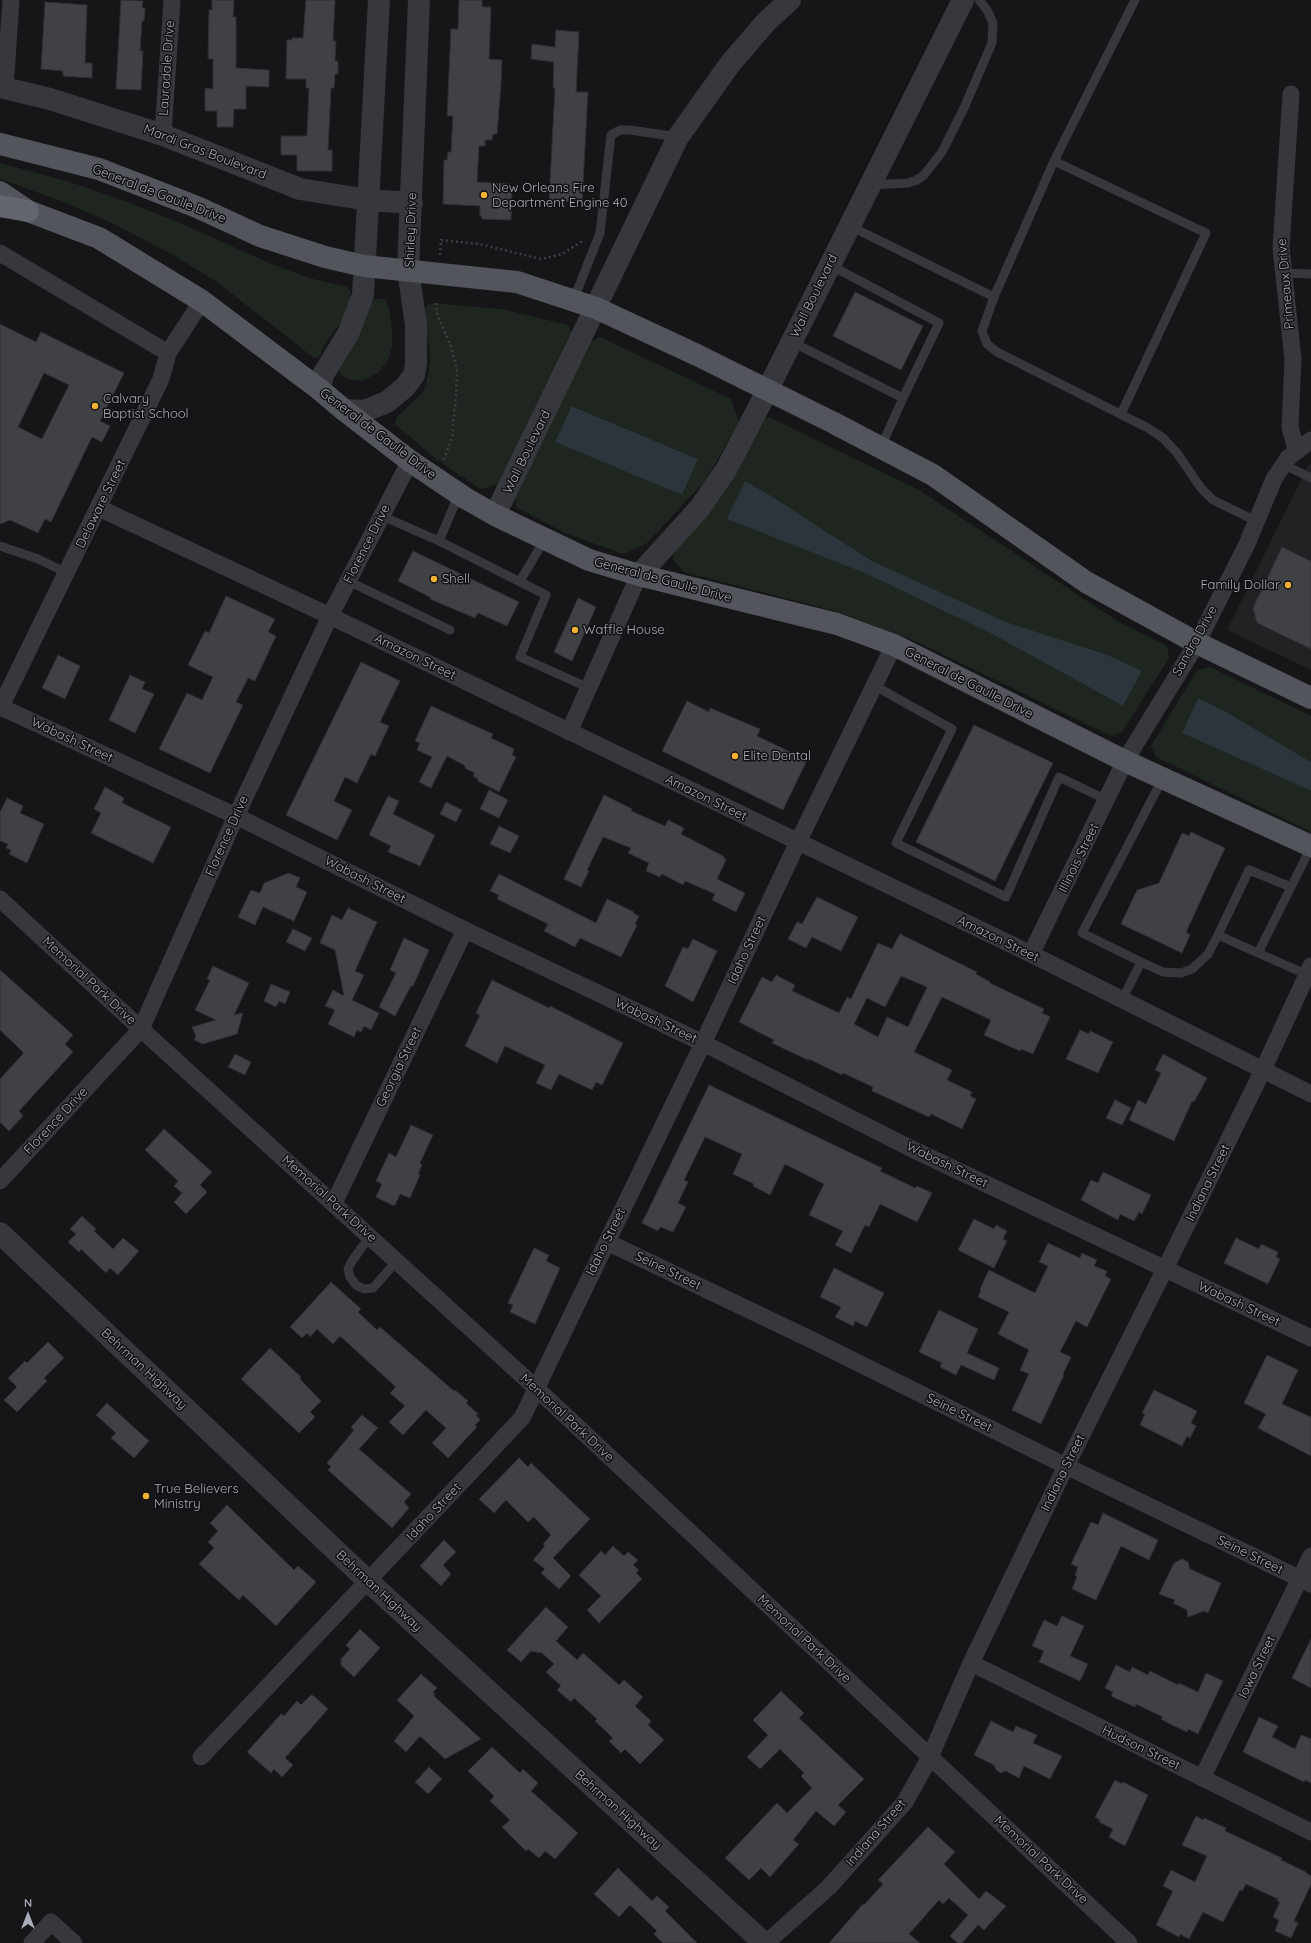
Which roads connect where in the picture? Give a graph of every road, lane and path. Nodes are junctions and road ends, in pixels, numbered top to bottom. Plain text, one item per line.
1 (11, 0) edge
2 (172, 0) edge
3 (379, 0) edge
4 (419, 0) edge
5 (790, 0) edge
6 (1135, 0) edge
7 (965, 1) edge
8 (2, 87) edge
9 (1291, 94) dead end
10 (163, 135) junction
11 (678, 137) junction
12 (0, 144) edge
13 (1054, 161) junction
14 (869, 185) junction
15 (0, 192) edge
16 (368, 200) junction
17 (412, 203) junction
18 (0, 206) edge
19 (28, 211) junction
20 (850, 225) junction
21 (600, 233) junction
22 (0, 253) edge
23 (830, 265) junction
24 (364, 266) junction
25 (408, 270) junction
26 (438, 273) junction
27 (1284, 273) junction
28 (1311, 274) edge
29 (994, 297) junction
30 (202, 301) junction
31 (573, 301) junction
32 (436, 303) dead end
33 (596, 308) junction
34 (792, 342) junction
35 (168, 354) junction
36 (319, 389) junction
37 (767, 391) junction
38 (903, 398) junction
39 (344, 410) junction
40 (1121, 414) junction
41 (1311, 440) edge
42 (881, 447) junction
43 (1296, 450) junction
44 (410, 461) junction
45 (443, 461) dead end
46 (1283, 464) junction
47 (1311, 478) edge
48 (459, 494) junction
49 (99, 508) junction
50 (495, 515) junction
51 (382, 516) junction
52 (1256, 521) junction
53 (544, 539) junction
54 (440, 542) junction
55 (0, 546) edge
56 (67, 573) junction
57 (639, 575) junction
58 (348, 581) junction
59 (520, 581) junction
60 (330, 616) junction
61 (450, 630) dead end
62 (1197, 643) junction
63 (894, 645) junction
64 (875, 686) junction
65 (588, 688) junction
66 (1311, 698) edge
67 (0, 708) edge
68 (569, 732) junction
69 (1125, 761) junction
70 (1163, 777) junction
71 (1107, 800) junction
72 (236, 816) junction
73 (798, 842) junction
74 (1311, 847) edge
75 (1291, 887) junction
76 (0, 899) edge
77 (465, 930) junction
78 (1218, 935) junction
79 (1258, 952) junction
80 (1031, 954) junction
81 (1141, 962) junction
82 (1310, 972) edge
83 (1122, 1000) junction
84 (141, 1029) junction
85 (703, 1043) junction
86 (1262, 1070) junction
87 (1311, 1094) edge
88 (0, 1181) edge
89 (334, 1204) junction
90 (0, 1233) edge
91 (370, 1236) junction
92 (607, 1242) junction
93 (397, 1261) junction
94 (1165, 1269) junction
95 (1311, 1338) edge
96 (536, 1388) junction
97 (1066, 1466) junction
98 (1311, 1556) edge
99 (368, 1581) junction
100 (1306, 1582) edge
101 (971, 1663) junction
102 (930, 1757) junction
103 (201, 1758) dead end
104 (1202, 1778) junction
105 (1311, 1832) edge
106 (32, 1943) edge
107 (74, 1943) edge
108 (765, 1943) edge
109 (1129, 1943) edge

1 - 8 street
2 - 10 street, Lauradale Drive
3 - 16 street
4 - 17 street, Shirley Drive
5 - 11 street, Wall Boulevard
6 - 13 lane
7 - 14 street, Wall Boulevard
7 - 14 lane
8 - 10 street, Mardi Gras Boulevard
9 - 27 street, Primeaux Drive
10 - 16 street, Mardi Gras Boulevard
11 - 21 lane
11 - 33 street, Wall Boulevard
12 - 24 main road, General de Gaulle Drive
13 - 29 lane
13 - 40 lane
14 - 20 street, Wall Boulevard
15 - 19 main road, General de Gaulle Drive
16 - 17 street, Mardi Gras Boulevard
16 - 24 street
17 - 25 street, Shirley Drive
18 - 19 highway
19 - 30 main road, General de Gaulle Drive
20 - 23 street, Wall Boulevard
20 - 29 lane
21 - 26 path
21 - 31 lane
22 - 35 street
23 - 34 street, Wall Boulevard
23 - 38 lane
24 - 25 main road, General de Gaulle Drive
24 - 36 street
25 - 26 main road, General de Gaulle Drive
25 - 39 street, Shirley Drive
26 - 31 main road, General de Gaulle Drive
27 - 28 lane
27 - 43 street, Primeaux Drive
29 - 40 lane
30 - 35 street, Delaware Street
30 - 36 main road, General de Gaulle Drive
31 - 33 main road, General de Gaulle Drive
32 - 45 path
33 - 37 main road, General de Gaulle Drive
33 - 50 street, Wall Boulevard
34 - 37 street, Wall Boulevard
34 - 38 lane
35 - 49 street, Delaware Street
36 - 39 main road, General de Gaulle Drive
37 - 42 main road, General de Gaulle Drive
37 - 57 street, Wall Boulevard
38 - 42 lane
39 - 44 main road, General de Gaulle Drive
40 - 52 lane
41 - 43 street, Sandra Drive
42 - 62 main road, General de Gaulle Drive
43 - 46 street, Sandra Drive
44 - 48 main road, General de Gaulle Drive
44 - 51 street, Florence Drive
46 - 47 lane
46 - 52 street, Sandra Drive
48 - 50 main road, General de Gaulle Drive
48 - 54 lane
49 - 56 street, Delaware Street
49 - 60 street, Amazon Street
50 - 53 main road, General de Gaulle Drive
51 - 54 lane
51 - 58 street, Florence Drive
52 - 62 street, Sandra Drive
53 - 57 main road, General de Gaulle Drive
53 - 59 lane
54 - 59 lane
55 - 56 lane
56 - 67 street, Delaware Street
57 - 63 main road, General de Gaulle Drive
57 - 65 street
58 - 60 street, Florence Drive
58 - 61 lane
59 - 65 lane
60 - 68 street, Amazon Street
60 - 72 street, Florence Drive
62 - 66 main road, General de Gaulle Drive
62 - 69 street, Sandra Drive
63 - 64 street, Idaho Street
63 - 69 main road, General de Gaulle Drive
64 - 71 lane
64 - 73 street, Idaho Street
65 - 68 street
67 - 72 street, Wabash Street
68 - 73 street, Amazon Street
69 - 70 main road, General de Gaulle Drive
69 - 71 street, Illinois Street
70 - 74 main road, General de Gaulle Drive
70 - 81 lane
71 - 80 street, Illinois Street
72 - 77 street, Wabash Street
72 - 84 street, Florence Drive
73 - 80 street, Amazon Street
73 - 85 street, Idaho Street
74 - 75 lane
75 - 78 lane
75 - 79 lane
76 - 84 street, Memorial Park Drive
77 - 85 street, Wabash Street
77 - 89 street, Georgia Street
78 - 79 lane
78 - 81 lane
79 - 82 lane
80 - 83 street, Amazon Street
81 - 83 lane
82 - 86 street, Indiana Street
83 - 86 street, Amazon Street
84 - 88 street, Florence Drive
84 - 89 street, Memorial Park Drive
85 - 92 street, Idaho Street
85 - 94 street, Wabash Street
86 - 87 street, Amazon Street
86 - 94 street, Indiana Street
89 - 91 street, Memorial Park Drive
90 - 99 street, Behrman Highway
91 - 93 street, Memorial Park Drive
91 - 93 lane
92 - 96 street, Idaho Street
92 - 97 street, Seine Street
93 - 96 street, Memorial Park Drive
94 - 95 street, Wabash Street
94 - 97 street, Indiana Street
96 - 99 street, Idaho Street
96 - 102 street, Memorial Park Drive
97 - 100 street, Seine Street
97 - 101 street, Indiana Street
98 - 100 street, Iowa Street
99 - 103 street, Idaho Street
99 - 108 street, Behrman Highway
100 - 104 street, Iowa Street
101 - 102 street, Indiana Street
101 - 104 street, Hudson Street
102 - 108 street, Indiana Street
102 - 109 street, Memorial Park Drive
104 - 105 street, Hudson Street
106 - 107 street

